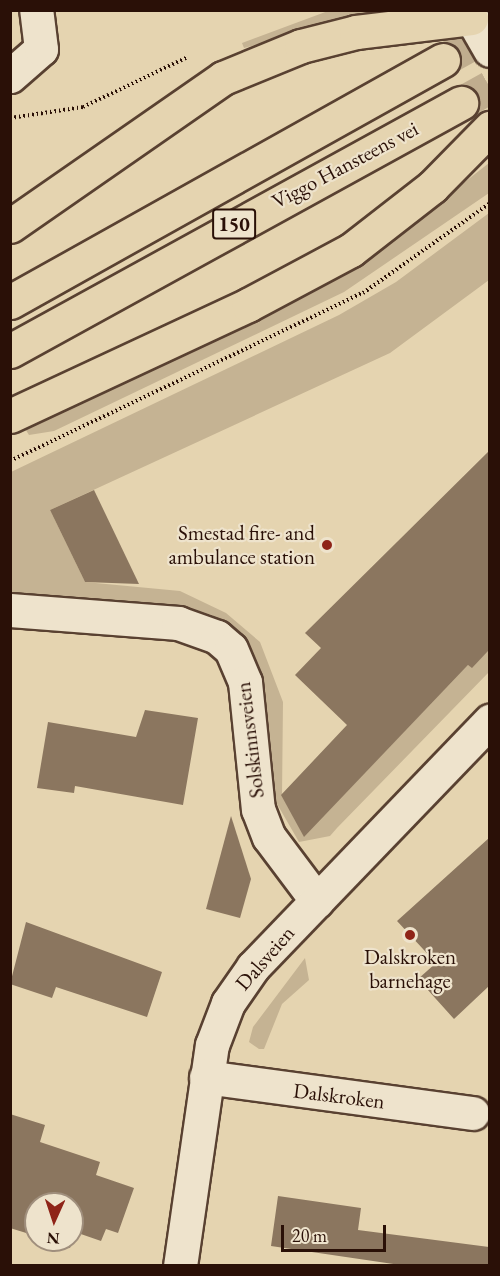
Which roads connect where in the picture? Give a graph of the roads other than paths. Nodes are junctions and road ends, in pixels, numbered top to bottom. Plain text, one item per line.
1 (36, 10) edge
2 (469, 14) edge
3 (489, 50) edge
4 (443, 60) tunnel mouth
5 (10, 76) edge
6 (460, 103) tunnel mouth
7 (489, 128) edge
8 (10, 226) edge
9 (10, 302) edge
10 (10, 351) edge
11 (10, 416) edge
12 (10, 610) edge
13 (489, 721) edge
14 (317, 900) junction
15 (206, 1077) junction
16 (473, 1113) dead end
17 (180, 1266) edge

1 - 5 street
2 - 3 street
2 - 8 highway
4 - 9 highway, Viggo Hansteens vei / 150
6 - 10 highway, Viggo Hansteens vei / 150
7 - 11 highway
12 - 14 street, Solskinnsveien
13 - 14 street, Dalsveien
14 - 15 street, Dalsveien
15 - 16 street, Dalskroken
15 - 17 street, Dalsveien

